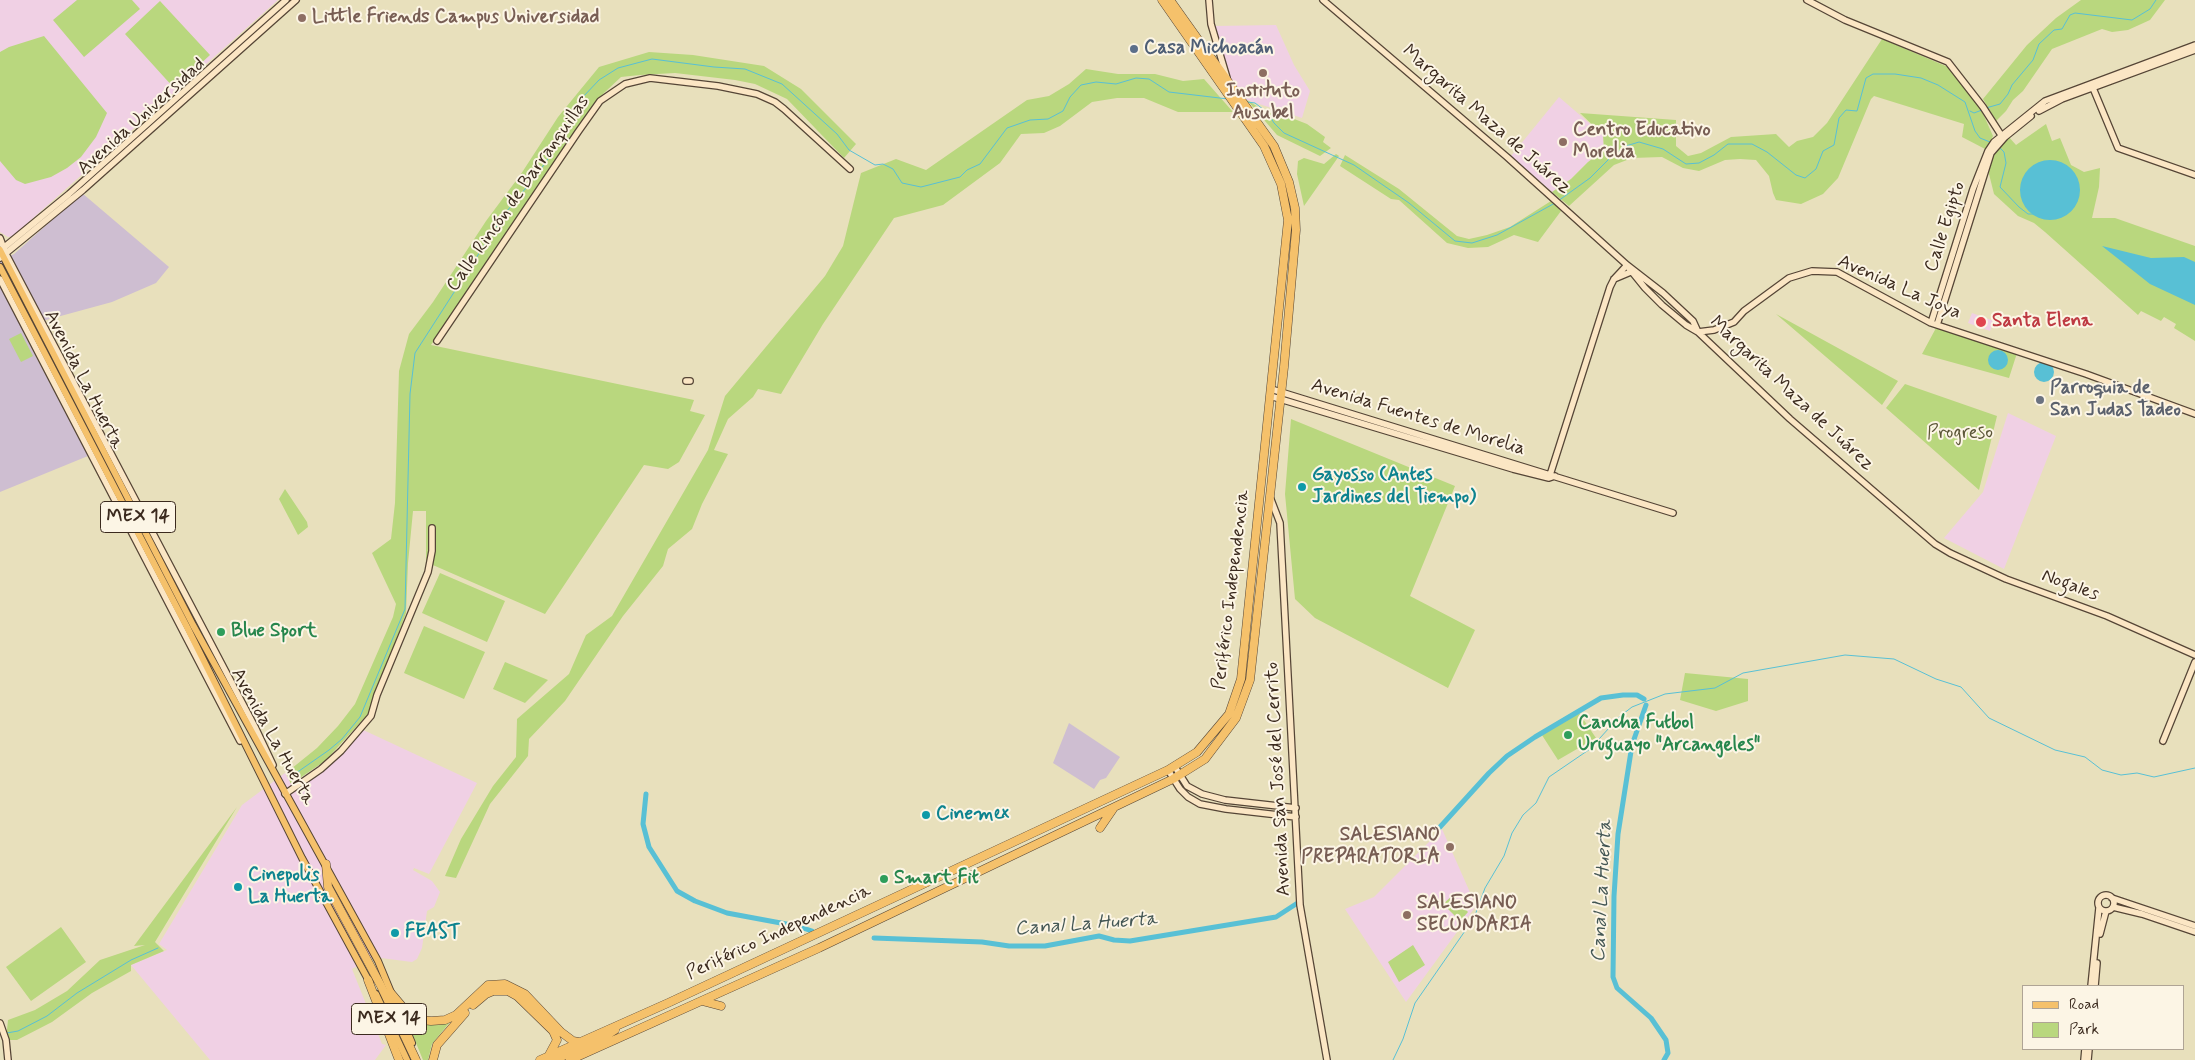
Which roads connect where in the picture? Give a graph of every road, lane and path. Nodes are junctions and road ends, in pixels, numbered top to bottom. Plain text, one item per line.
1 (286, 0) edge
2 (296, 0) edge
3 (1162, 0) edge
4 (1170, 0) edge
5 (1210, 0) edge
6 (1323, 0) edge
7 (1807, 0) edge
8 (2195, 45) edge
9 (2195, 50) edge
10 (1227, 88) junction
11 (2093, 88) junction
12 (1236, 100) junction
13 (2002, 137) junction
14 (850, 169) dead end
15 (2195, 175) edge
16 (0, 238) edge
17 (2, 253) edge
18 (1627, 265) junction
19 (0, 267) edge
20 (1633, 271) junction
21 (0, 279) edge
22 (1614, 279) junction
23 (1934, 324) junction
24 (1698, 332) junction
25 (437, 341) dead end
26 (1271, 392) junction
27 (1282, 392) junction
28 (1280, 400) junction
29 (2195, 414) edge
30 (1552, 476) junction
31 (1270, 497) junction
32 (1673, 512) dead end
33 (432, 528) dead end
34 (1935, 544) joint
35 (2195, 655) edge
36 (2195, 662) edge
37 (2163, 741) dead end
38 (255, 762) junction
39 (1172, 768) junction
40 (1177, 777) junction
41 (285, 794) junction
42 (1115, 808) junction
43 (1296, 808) junction
44 (1296, 817) junction
45 (1100, 828) dead end
46 (326, 864) junction
47 (2112, 898) junction
48 (2113, 907) junction
49 (2099, 908) junction
50 (2106, 911) junction
51 (2195, 926) edge
52 (2195, 932) edge
53 (368, 980) junction
54 (2091, 985) edge
55 (2095, 985) edge
56 (390, 992) junction
57 (702, 1001) junction
58 (721, 1006) dead end
59 (1, 1024) edge
60 (622, 1024) junction
61 (579, 1042) junction
62 (4, 1044) edge
63 (551, 1058) edge
64 (8, 1060) edge
65 (399, 1060) edge
66 (407, 1060) edge
67 (416, 1060) edge
68 (420, 1060) edge
69 (433, 1060) edge
70 (540, 1060) edge
71 (570, 1060) edge
72 (1327, 1060) edge

1 - 17 street, Avenida Universidad
2 - 17 street, Avenida Universidad
3 - 10 highway, Periférico Independencia
4 - 10 highway, Periférico Independencia
5 - 10 street
6 - 18 street, Margarita Maza de Juárez
7 - 13 street
8 - 13 street
9 - 11 street
10 - 12 highway, Periférico Independencia
11 - 13 street
11 - 15 street
12 - 26 highway, Periférico Independencia
12 - 27 highway, Periférico Independencia
13 - 23 street, Calle Egipto
14 - 25 street, Calle Rincón de Barranquillas
16 - 17 street
17 - 41 main road, Avenida La Huerta / MEX 14
18 - 20 street, Margarita Maza de Juárez
18 - 22 street
19 - 38 main road, Avenida La Huerta / MEX 14
20 - 22 street
20 - 24 street, Margarita Maza de Juárez
20 - 24 street, Margarita Maza de Juárez
21 - 38 street
22 - 30 street
23 - 24 street, Avenida La Joya
23 - 29 street, Avenida La Joya
24 - 34 street, Margarita Maza de Juárez
26 - 27 street, Avenida Fuentes de Morelia
26 - 28 street, Avenida Fuentes de Morelia
26 - 39 highway, Periférico Independencia
27 - 28 highway, Periférico Independencia
27 - 30 street, Avenida Fuentes de Morelia
28 - 30 street, Avenida Fuentes de Morelia
28 - 31 highway, Periférico Independencia
30 - 32 street, Avenida Fuentes de Morelia
31 - 40 highway, Periférico Independencia
31 - 43 street, Avenida San José del Cerrito
33 - 41 street
34 - 35 street, Nogales
36 - 37 street
38 - 53 main road, Avenida La Huerta / MEX 14
39 - 40 street
39 - 60 highway, Periférico Independencia
40 - 42 highway, Periférico Independencia
40 - 43 street
40 - 44 street
41 - 46 main road, Avenida La Huerta / MEX 14
42 - 45 highway
42 - 57 highway, Periférico Independencia
43 - 44 street, Avenida San José del Cerrito
44 - 72 street, Avenida San José del Cerrito
46 - 56 main road, Avenida La Huerta / MEX 14
46 - 67 highway
47 - 48 street
47 - 49 street
47 - 51 street
48 - 50 street
48 - 52 street
49 - 50 street
49 - 54 street
50 - 55 street
53 - 65 highway
53 - 66 main road, MEX 14
56 - 61 highway
56 - 68 main road, MEX 14
57 - 58 highway
57 - 71 highway, Periférico Independencia
59 - 62 street
60 - 61 highway, Periférico Independencia
60 - 63 highway
61 - 63 highway, Periférico Independencia
62 - 64 street
63 - 69 highway
63 - 70 highway, Periférico Independencia

